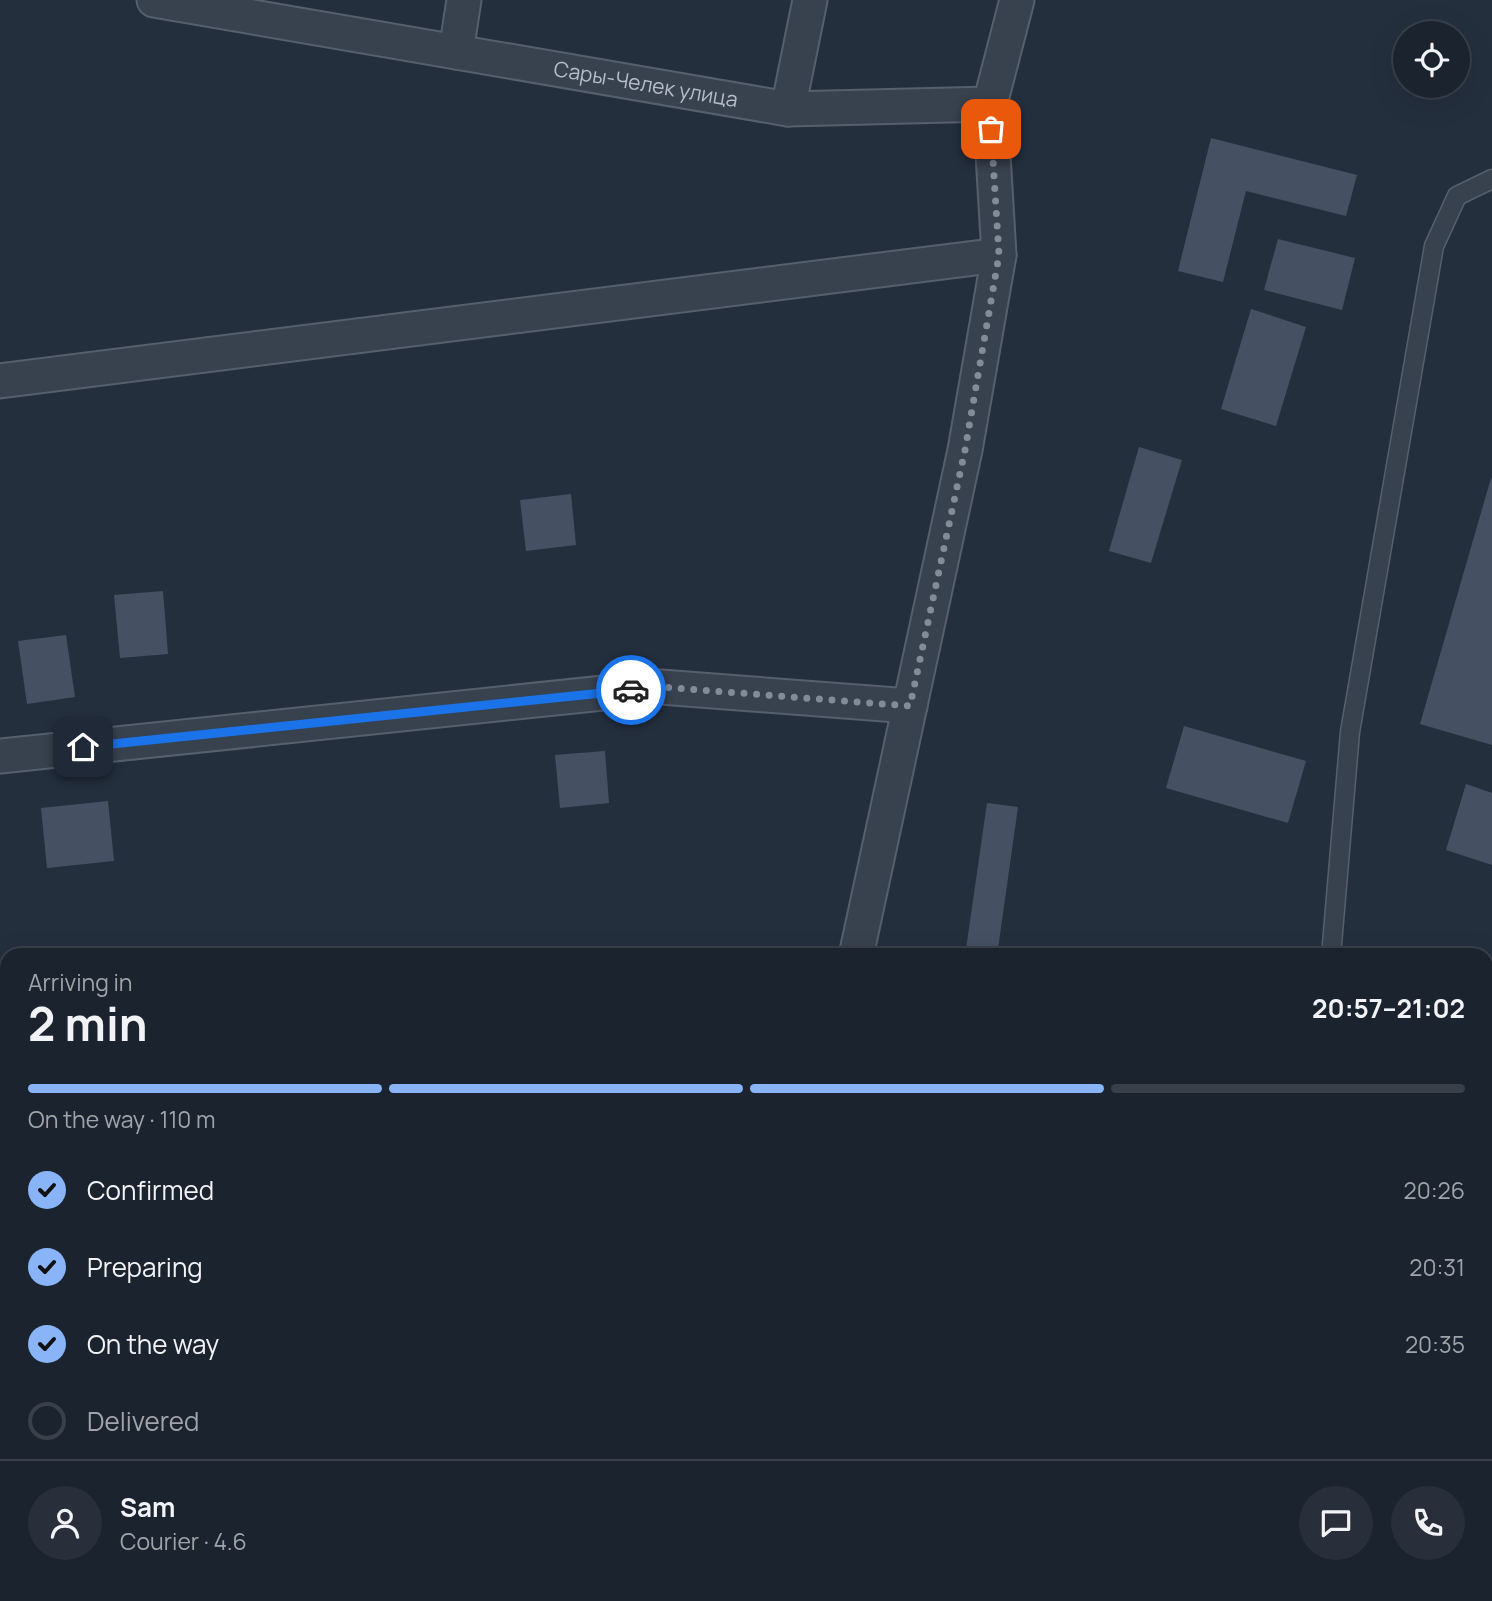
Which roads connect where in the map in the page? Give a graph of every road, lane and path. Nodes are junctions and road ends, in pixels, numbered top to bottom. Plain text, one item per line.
1 (153, 0) edge
2 (464, 0) edge
3 (810, 0) edge
4 (1017, 0) edge
5 (456, 52) junction
6 (990, 104) junction
7 (788, 109) junction
8 (1492, 179) edge
9 (999, 255) junction
10 (0, 380) edge
11 (910, 706) junction
12 (0, 756) edge
13 (858, 948) edge
14 (1332, 948) edge

1 - 5 street, Сары-Челек улица
2 - 5 street
3 - 7 street
4 - 6 street
5 - 7 street, Сары-Челек улица
6 - 7 street, Сары-Челек улица
6 - 9 street
8 - 14 lane
9 - 10 street
9 - 11 street
11 - 12 street
11 - 13 street

